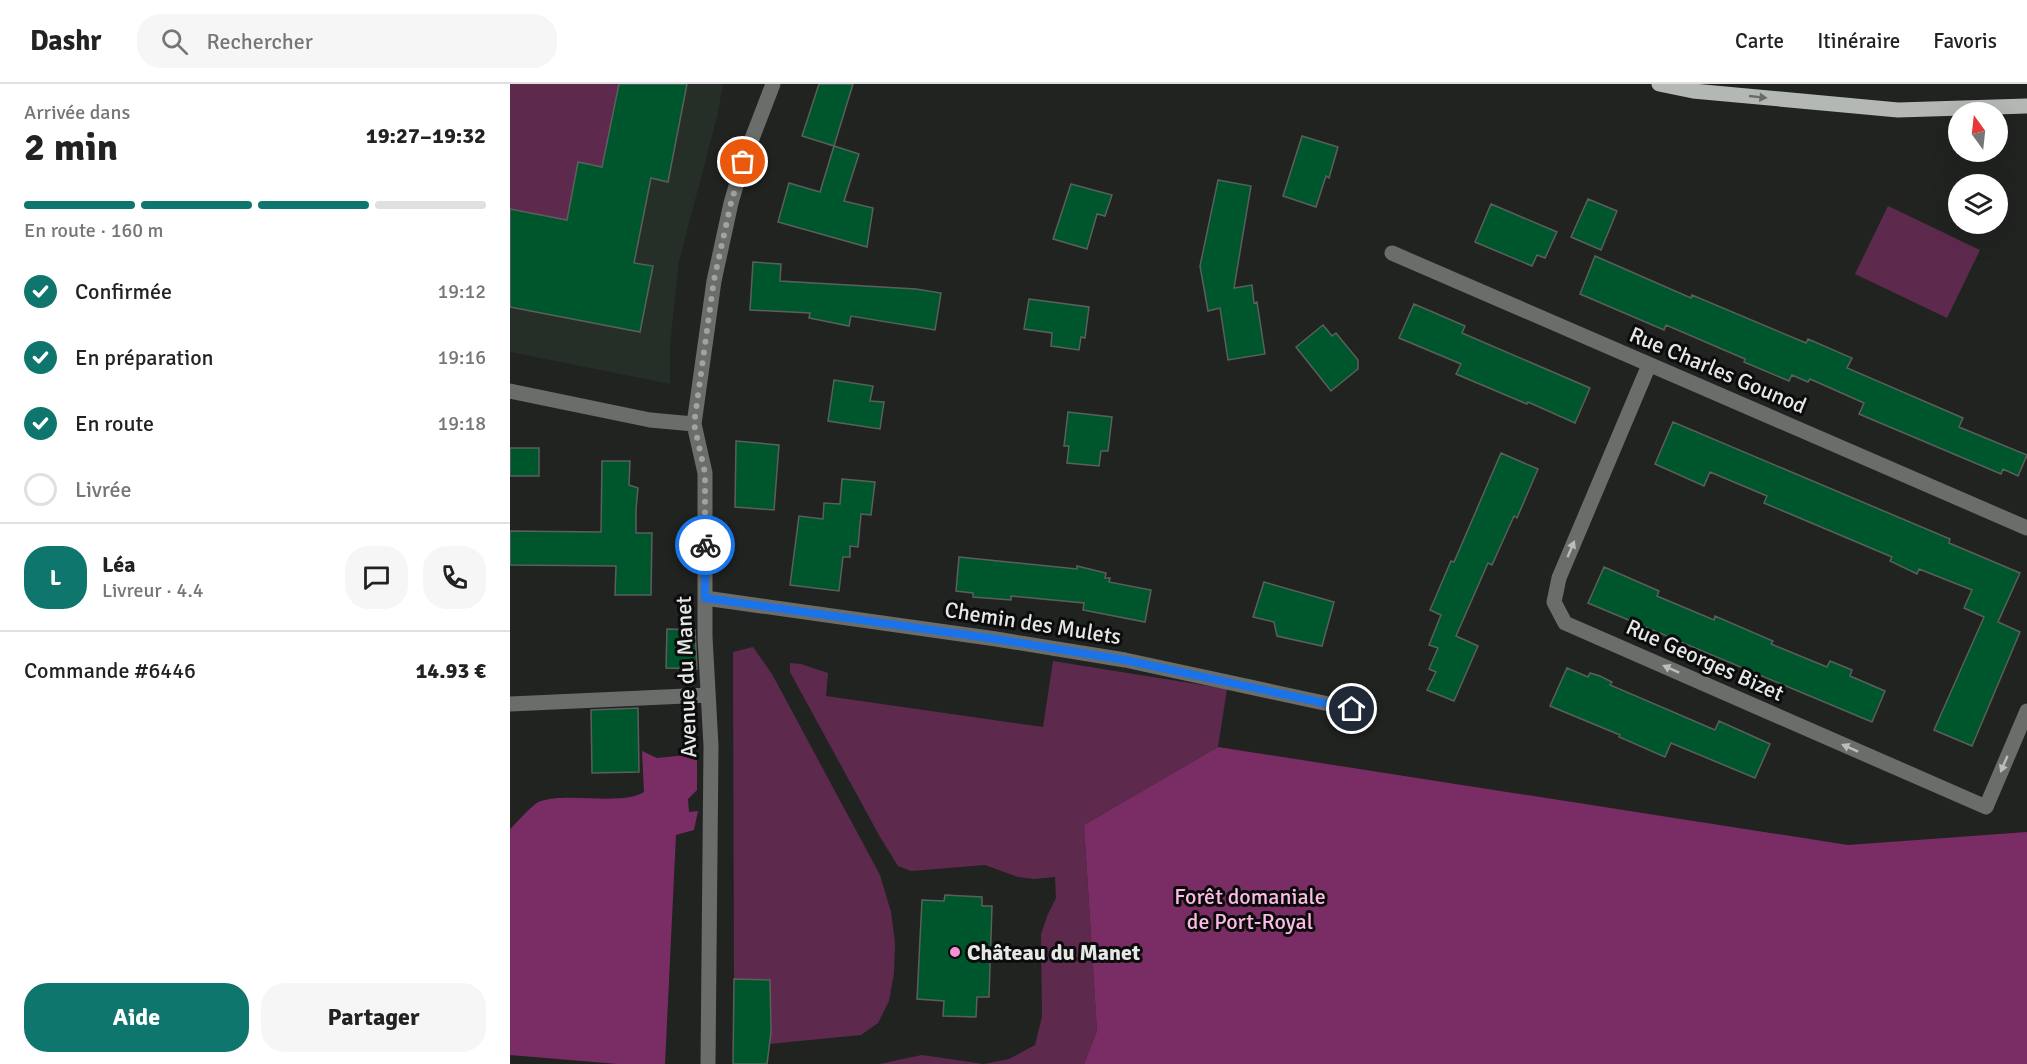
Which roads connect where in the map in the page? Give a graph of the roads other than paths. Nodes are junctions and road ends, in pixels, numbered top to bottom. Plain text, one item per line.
1 (773, 84) edge
2 (1659, 84) edge
3 (767, 92) edge
4 (2027, 106) edge
5 (1392, 254) dead end
6 (1649, 366) junction
7 (510, 391) edge
8 (694, 424) junction
9 (2027, 528) edge
10 (705, 598) junction
11 (708, 695) junction
12 (510, 704) edge
13 (1352, 709) dead end
14 (2027, 711) edge
15 (708, 1064) edge

1 - 3 street, Avenue du Manet
2 -> 4 main road
3 - 8 street, Avenue du Manet
5 - 6 street, Rue Charles Gounod
6 - 9 street, Rue Charles Gounod
14 -> 6 street, Rue Georges Bizet
7 - 8 street
8 - 10 street, Avenue du Manet
10 - 11 street, Avenue du Manet
10 - 13 street, Chemin des Mulets
11 - 12 street
11 - 15 street, Avenue du Manet

